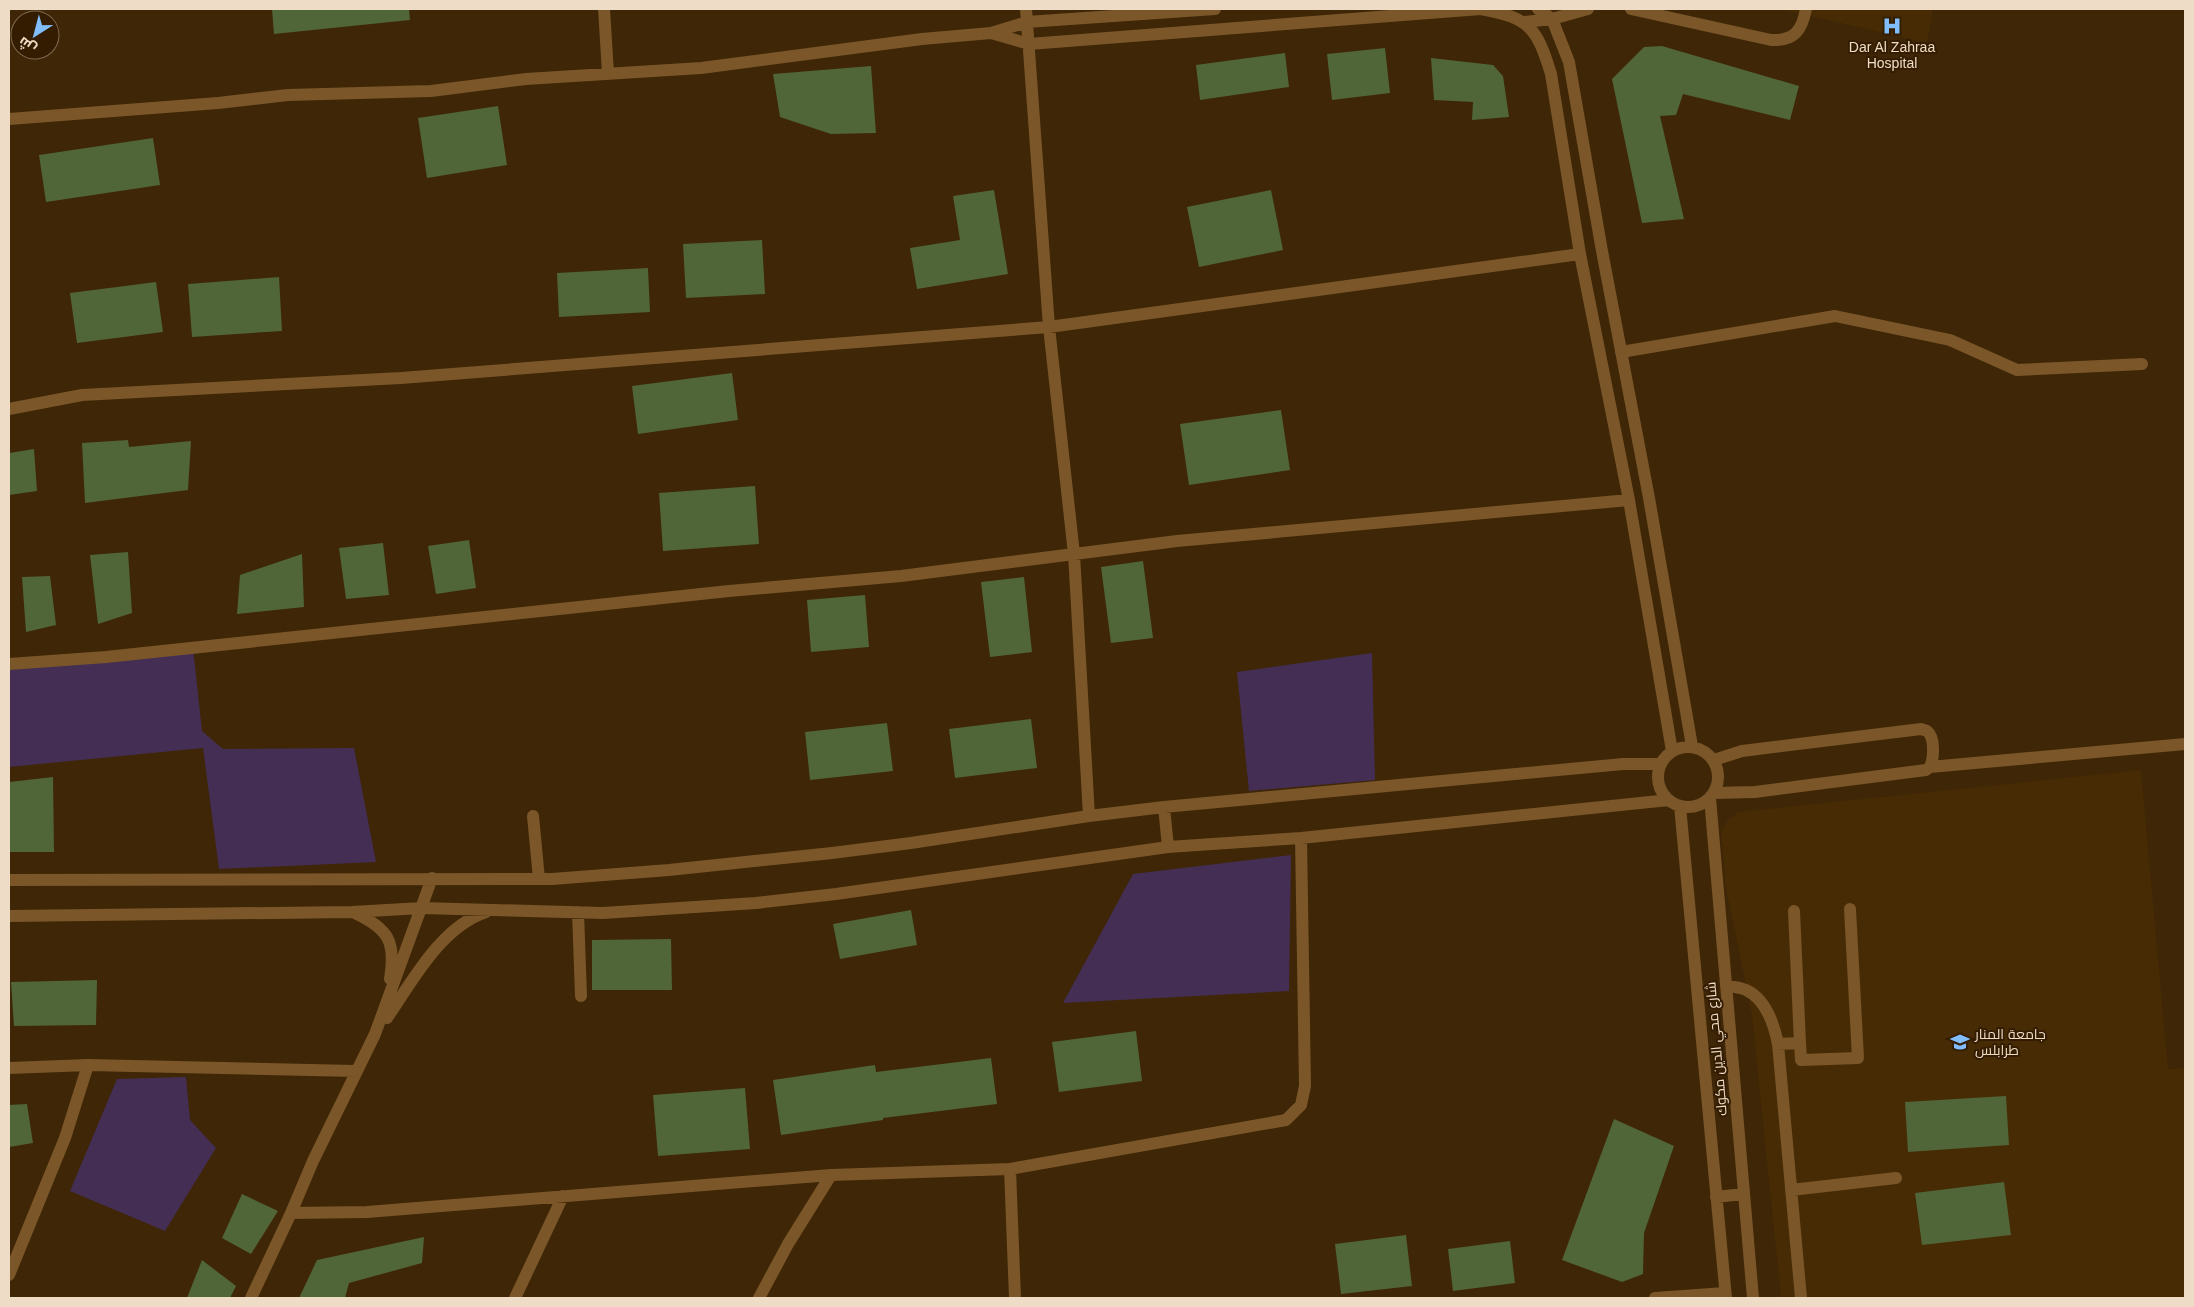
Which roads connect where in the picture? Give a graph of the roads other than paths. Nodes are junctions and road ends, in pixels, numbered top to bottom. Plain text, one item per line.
1 (604, 9) edge
2 (1215, 9) edge
3 (1538, 9) edge
4 (1588, 9) edge
5 (1631, 9) edge
6 (1806, 9) edge
7 (1027, 15) edge
8 (1552, 19) junction
9 (1525, 22) junction
10 (990, 33) junction
11 (1029, 44) junction
12 (608, 73) junction
13 (9, 119) edge
14 (1580, 254) junction
15 (1050, 327) junction
16 (1621, 352) junction
17 (2142, 364) dead end
18 (1626, 378) junction
19 (1606, 382) junction
20 (9, 409) edge
21 (1629, 500) junction
22 (1074, 554) junction
23 (9, 664) edge
24 (2185, 744) edge
25 (1692, 746) junction
26 (1672, 751) junction
27 (1714, 760) junction
28 (1660, 764) junction
29 (1930, 767) junction
30 (1712, 795) junction
31 (1674, 803) junction
32 (1164, 807) junction
33 (533, 816) dead end
34 (1089, 816) junction
35 (1301, 838) junction
36 (1168, 847) junction
37 (432, 878) junction
38 (538, 879) junction
39 (9, 880) edge
40 (422, 908) junction
41 (1850, 909) dead end
42 (501, 911) junction
43 (352, 912) junction
44 (578, 912) junction
45 (1794, 912) dead end
46 (9, 916) edge
47 (1726, 985) junction
48 (581, 996) dead end
49 (376, 1034) junction
50 (1800, 1043) junction
51 (1778, 1044) junction
52 (88, 1065) junction
53 (9, 1068) edge
54 (356, 1071) junction
55 (1010, 1168) junction
56 (831, 1174) junction
57 (1896, 1178) dead end
58 (1791, 1190) junction
59 (1743, 1194) junction
60 (563, 1196) junction
61 (1716, 1197) junction
62 (291, 1213) junction
63 (9, 1275) edge
64 (1726, 1296) edge
65 (251, 1298) edge
66 (515, 1298) edge
67 (759, 1298) edge
68 (1015, 1298) edge
69 (1655, 1298) edge
70 (1753, 1298) edge
71 (1801, 1298) edge

1 - 12 street
2 - 7 street
3 - 8 street
4 - 8 street
5 - 6 street
7 - 10 street
7 - 11 street
8 - 9 street
8 - 16 street
9 - 11 street
9 - 14 street
10 - 11 street
10 - 12 street
11 - 15 street
12 - 13 street
14 - 15 street
14 - 19 street
15 - 20 street
15 - 22 street
16 - 17 street
16 - 18 street
18 - 19 street
18 - 25 street
19 - 21 street
21 - 22 street
21 - 26 street
22 - 23 street
22 - 34 street
24 - 29 street
25 - 26 street
25 - 27 street
26 - 28 street
27 - 29 street
27 - 30 street
28 - 31 street
28 - 32 street
29 - 30 street
30 - 31 street
30 - 47 street, شارع محي الدين مكوك
31 - 35 street
31 - 61 street, شارع محي الدين مكوك
32 - 34 street
32 - 36 street
33 - 38 street
34 - 38 street
35 - 36 street
35 - 55 street
36 - 44 street
37 - 38 street
37 - 39 street
37 - 40 street
40 - 42 street
40 - 43 street
40 - 49 street
41 - 50 street
42 - 44 street
42 - 49 street
43 - 46 street
43 - 49 street
44 - 48 street
45 - 50 street
47 - 51 street
47 - 59 street, شارع محي الدين مكوك
49 - 54 street
50 - 51 street
51 - 58 street
52 - 53 street
52 - 54 street
52 - 63 street
54 - 62 street
55 - 56 street
55 - 68 street
56 - 60 street
56 - 67 street
57 - 58 street
58 - 71 street
59 - 61 street
59 - 70 street, شارع محي الدين مكوك
60 - 62 street
60 - 66 street
61 - 64 street, شارع محي الدين مكوك
62 - 65 street
64 - 69 street

